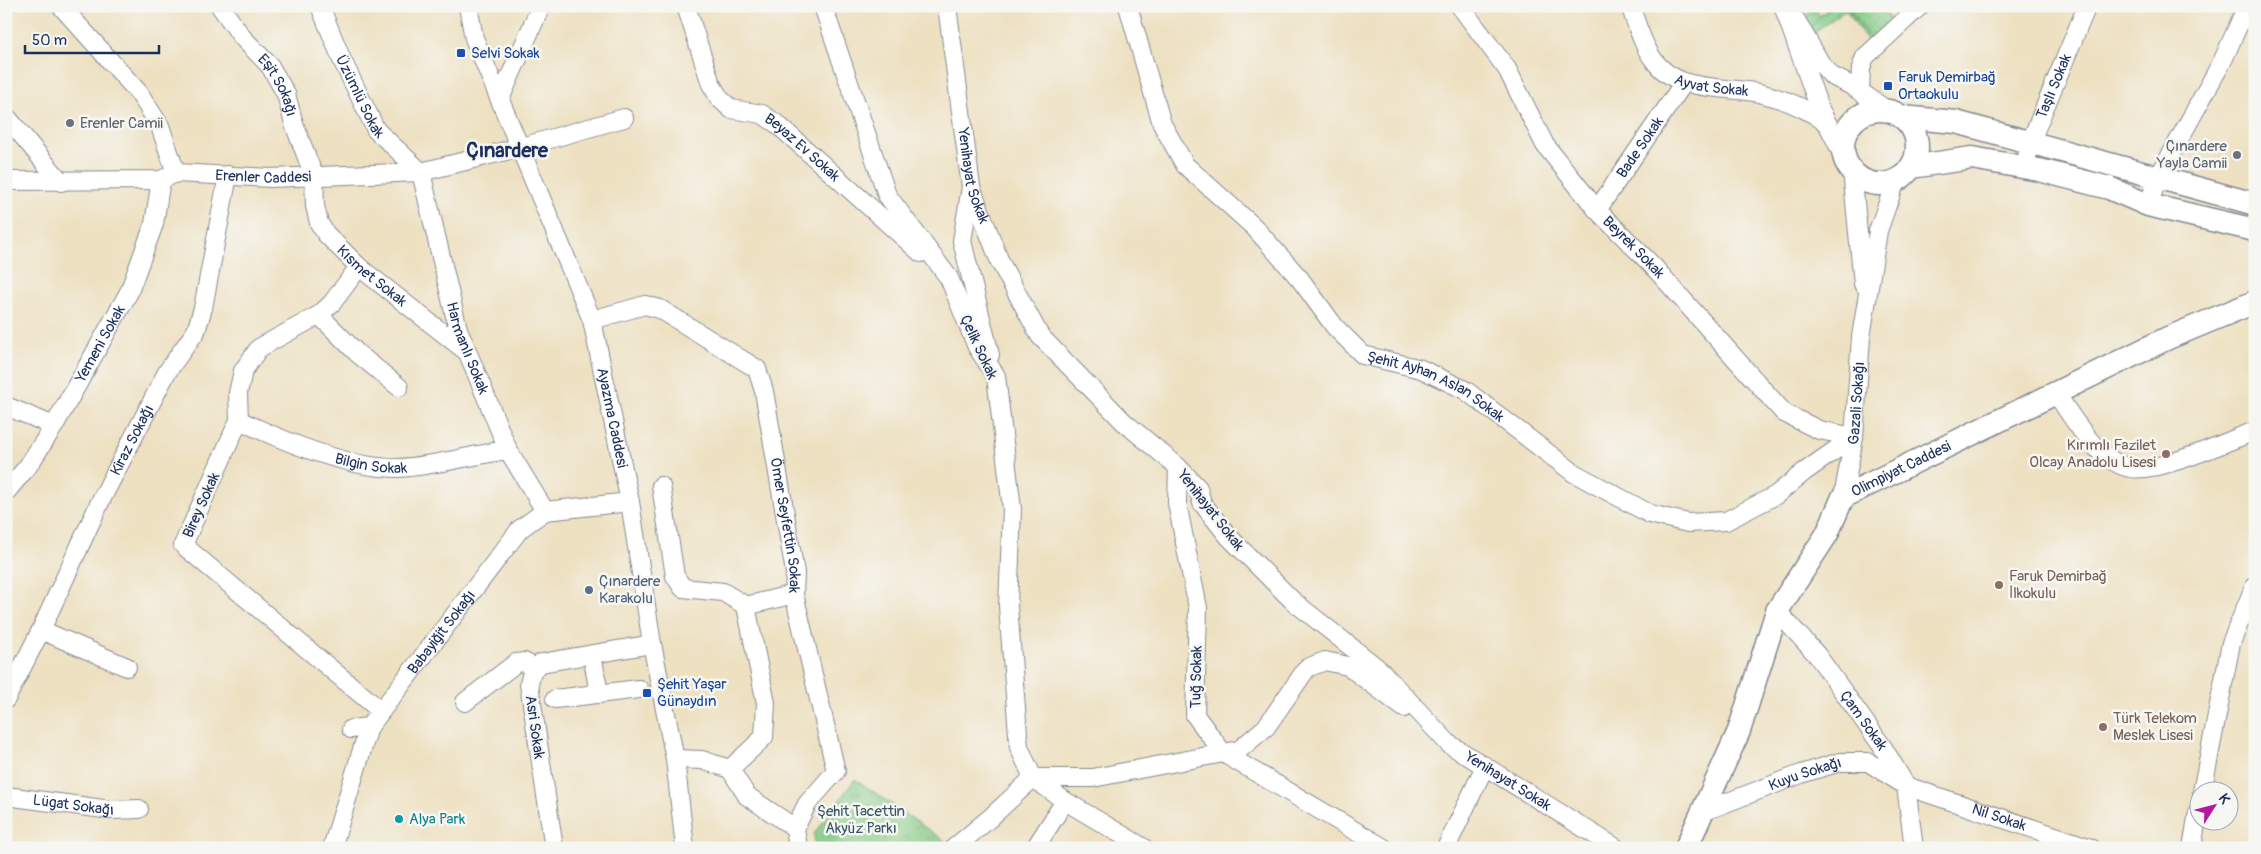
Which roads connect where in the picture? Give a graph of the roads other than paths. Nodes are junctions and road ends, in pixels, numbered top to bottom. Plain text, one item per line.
1 (61, 6) edge
2 (220, 6) edge
3 (320, 6) edge
4 (468, 6) edge
5 (541, 6) edge
6 (686, 6) edge
7 (823, 6) edge
8 (947, 6) edge
9 (1128, 6) edge
10 (1460, 6) edge
11 (1630, 6) edge
12 (1782, 6) edge
13 (1789, 6) edge
14 (1920, 6) edge
15 (2087, 6) edge
16 (2247, 6) edge
17 (1683, 84) junction
18 (1860, 92) junction
19 (500, 100) junction
20 (1893, 113) junction
21 (6, 116) edge
22 (624, 118) dead end
23 (1828, 124) junction
24 (2030, 143) junction
25 (518, 148) junction
26 (1848, 163) junction
27 (2025, 167) junction
28 (421, 172) junction
29 (1904, 173) junction
30 (228, 175) junction
31 (169, 176) junction
32 (314, 176) junction
33 (2159, 176) junction
34 (6, 181) edge
35 (61, 182) junction
36 (971, 187) junction
37 (2255, 204) edge
38 (2148, 205) junction
39 (1596, 210) junction
40 (2255, 230) edge
41 (359, 267) junction
42 (949, 278) junction
43 (2255, 302) edge
44 (1865, 309) junction
45 (319, 315) junction
46 (592, 320) junction
47 (468, 352) junction
48 (996, 376) junction
49 (399, 387) dead end
50 (2056, 393) junction
51 (6, 406) edge
52 (239, 420) junction
53 (54, 426) junction
54 (2255, 431) edge
55 (1854, 437) junction
56 (508, 450) junction
57 (1178, 467) junction
58 (661, 486) dead end
59 (6, 492) edge
60 (1842, 497) junction
61 (630, 502) junction
62 (545, 511) junction
63 (2255, 585) edge
64 (794, 594) junction
65 (746, 606) junction
66 (1777, 611) junction
67 (41, 630) junction
68 (652, 644) junction
69 (592, 654) junction
70 (127, 667) dead end
71 (536, 668) junction
72 (639, 689) dead end
73 (600, 694) junction
74 (6, 699) edge
75 (555, 699) dead end
76 (465, 702) dead end
77 (381, 712) junction
78 (369, 727) junction
79 (351, 729) dead end
80 (1449, 744) junction
81 (1223, 753) junction
82 (675, 760) junction
83 (1485, 766) junction
84 (730, 769) junction
85 (1033, 778) junction
86 (2204, 782) edge
87 (1906, 786) junction
88 (6, 796) edge
89 (1064, 801) junction
90 (140, 809) dead end
91 (1702, 812) junction
92 (795, 828) junction
93 (2195, 832) edge
94 (332, 848) edge
95 (554, 848) edge
96 (685, 848) edge
97 (798, 848) edge
98 (954, 848) edge
99 (1035, 848) edge
100 (1144, 848) edge
101 (1384, 848) edge
102 (1446, 848) edge
103 (1616, 848) edge
104 (1686, 848) edge
105 (1914, 848) edge
106 (2091, 848) edge
107 (2192, 848) edge

1 - 31 street
2 - 32 street, Eşit Sokağı
3 - 28 street, Üzümlü Sokak
4 - 19 street, Ayazma Caddesi
5 - 19 street
6 - 42 street, Beyaz Ev Sokak
7 - 42 street, Çelik Sokak
8 - 36 street, Yenihayat Sokak
9 - 55 street, Şehit Ayhan Aslan Sokak
10 - 39 street, Beyrek Sokak
11 - 17 street, Ayvat Sokak
12 - 23 street
13 - 18 street
14 - 18 street
15 - 24 street, Taşlı Sokak
16 - 33 street
17 - 23 street, Ayvat Sokak
17 - 39 street, Bade Sokak
18 - 20 street
19 - 25 street, Ayazma Caddesi
20 - 24 main road
20 - 26 main road
20 - 29 main road
21 - 35 street
22 - 25 street, Erenler Caddesi
23 - 26 street
24 - 27 street, Taşlı Sokak
24 - 33 main road
25 - 28 street, Erenler Caddesi
25 - 46 street, Ayazma Caddesi
26 - 29 main road
26 - 44 street
27 - 29 main road
27 - 38 main road
28 - 32 street, Erenler Caddesi
28 - 47 street, Harmanlı Sokak
29 - 44 street
30 - 31 street, Erenler Caddesi
30 - 32 street, Erenler Caddesi
30 - 67 street, Kiraz Sokağı
31 - 35 street, Erenler Caddesi
31 - 53 street, Yemeni Sokak
32 - 41 street, Kısmet Sokak
33 - 37 main road
33 - 38 street
34 - 35 street, Erenler Caddesi
36 - 48 street
36 - 57 street, Yenihayat Sokak
38 - 40 main road
39 - 55 street, Beyrek Sokak
41 - 45 street, Birey Sokak
41 - 47 street, Kısmet Sokak
42 - 48 street, Çelik Sokak
43 - 50 main road, Olimpiyat Caddesi
44 - 55 street, Gazali Sokağı
45 - 49 street
45 - 52 street, Birey Sokak
46 - 61 street, Ayazma Caddesi
46 - 64 street, Ömer Seyfettin Sokak
47 - 56 street, Harmanlı Sokak
48 - 85 street, Çelik Sokak
50 - 54 street
50 - 60 main road, Olimpiyat Caddesi
51 - 53 street
52 - 56 street, Bilgin Sokak
52 - 77 street, Birey Sokak
53 - 59 street, Yemeni Sokak
55 - 60 street, Gazali Sokağı
56 - 62 street, Harmanlı Sokak
57 - 80 street, Yenihayat Sokak
57 - 81 street, Tuğ Sokak
58 - 65 street
60 - 66 main road, Olimpiyat Caddesi
61 - 62 street, Babayiğit Sokağı
61 - 68 street, Ayazma Caddesi
62 - 77 street, Babayiğit Sokağı
63 - 86 street
64 - 65 street
64 - 92 street, Ömer Seyfettin Sokak
65 - 84 street
66 - 87 street, Çam Sokak
66 - 91 main road, Olimpiyat Caddesi
67 - 70 street
67 - 74 street, Kiraz Sokağı
68 - 69 street
68 - 82 street, Ayazma Caddesi
69 - 71 street
69 - 73 street
71 - 76 street
71 - 95 street, Asri Sokak
72 - 73 street
73 - 75 street
77 - 78 street, Babayiğit Sokağı
78 - 79 street
78 - 94 street, Babayiğit Sokağı
80 - 81 street
80 - 83 street, Yenihayat Sokak
81 - 85 street
81 - 101 street, Tuğ Sokak
82 - 84 street
82 - 96 street, Ayazma Caddesi
83 - 102 street
83 - 103 street, Yenihayat Sokak
84 - 92 street
85 - 89 street
85 - 98 street
87 - 91 street, Kuyu Sokağı
87 - 105 street, Çam Sokak
87 - 106 street, Nil Sokak
88 - 90 street, Lügat Sokağı
89 - 99 street
89 - 100 street
91 - 104 main road, Olimpiyat Caddesi
92 - 97 street
93 - 107 street

